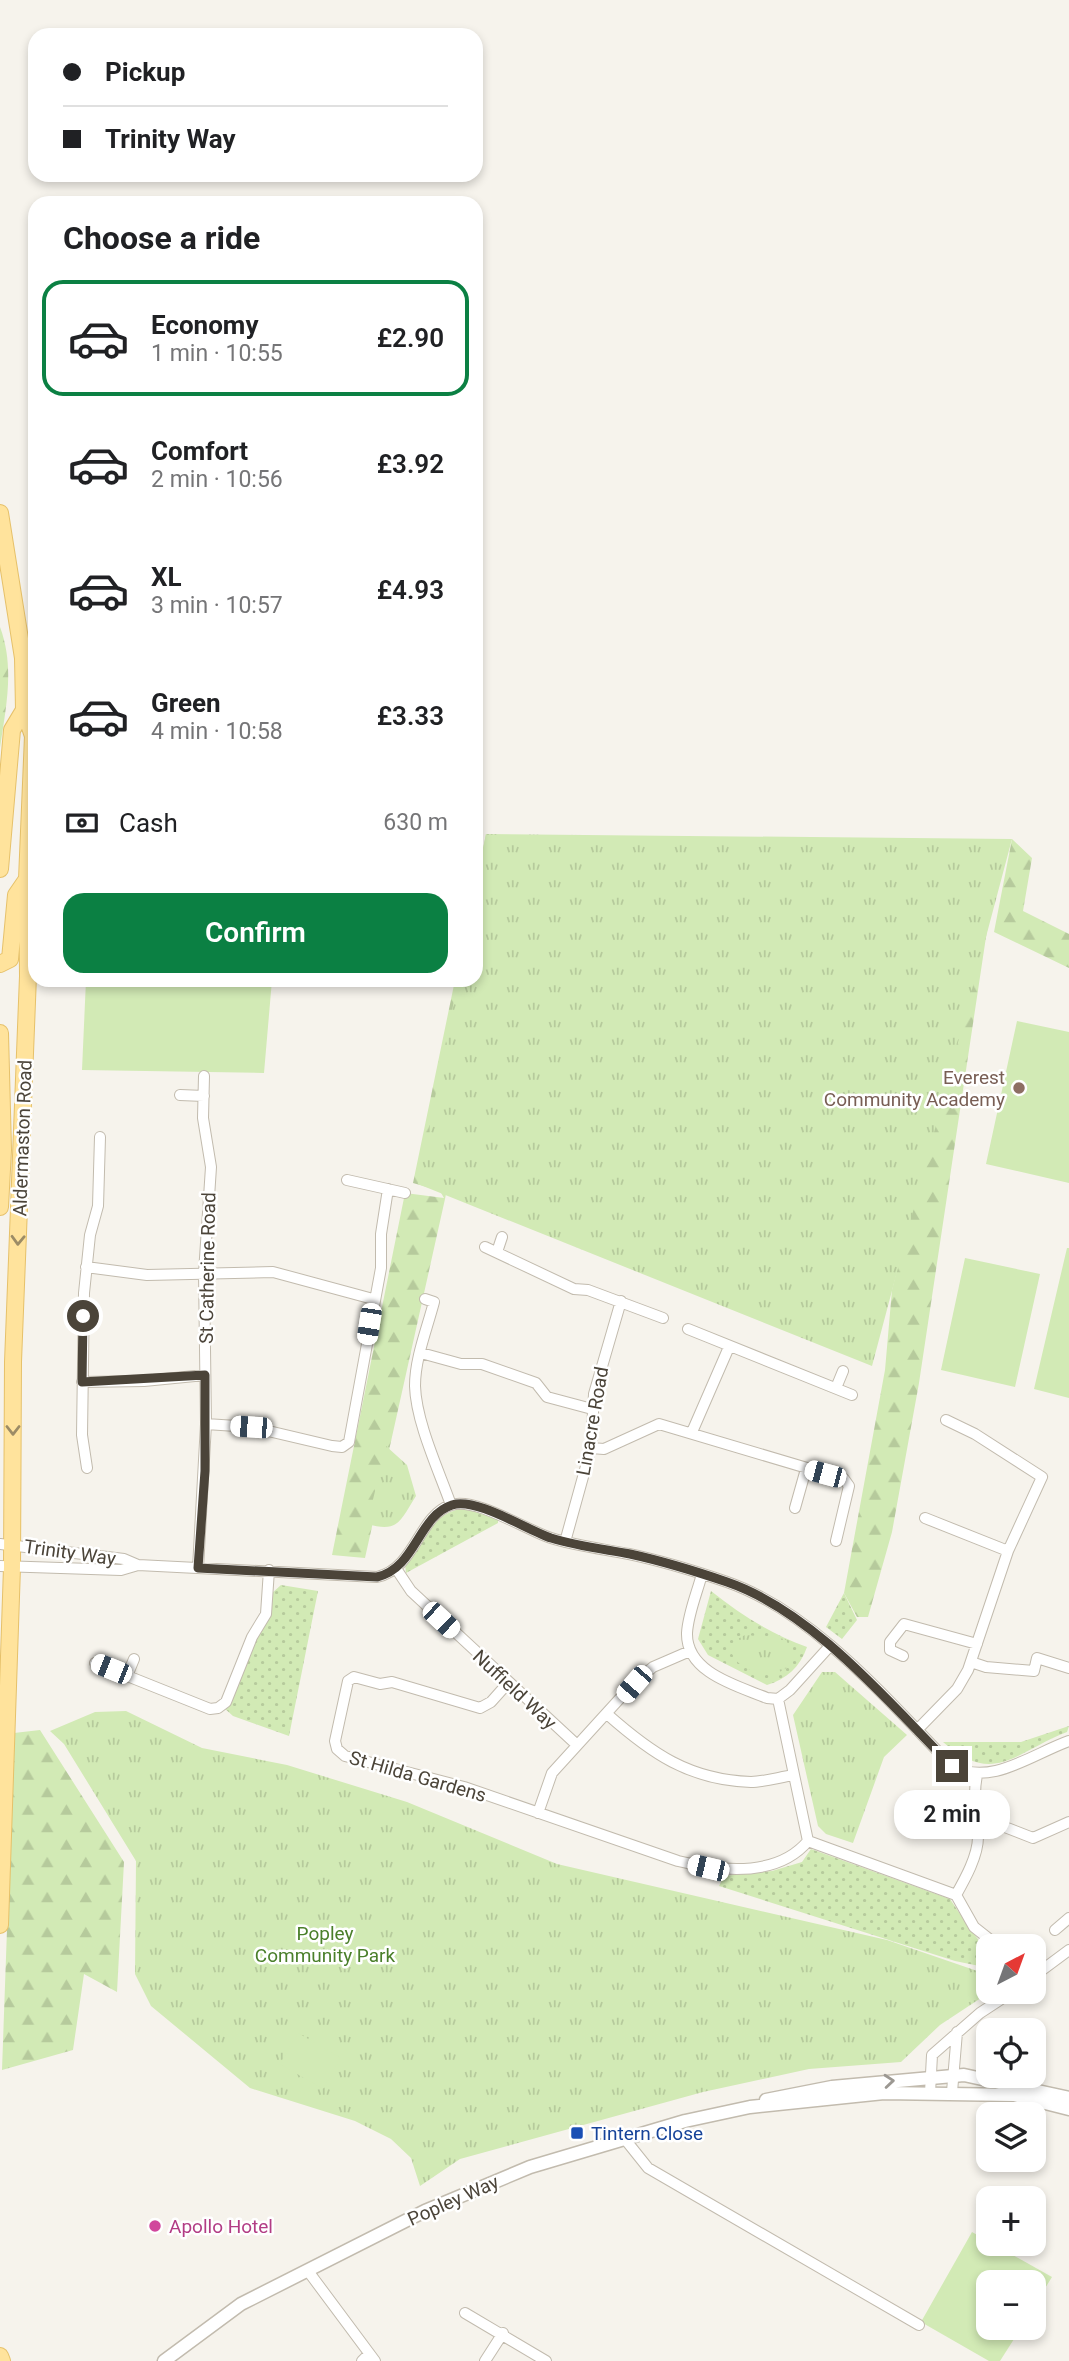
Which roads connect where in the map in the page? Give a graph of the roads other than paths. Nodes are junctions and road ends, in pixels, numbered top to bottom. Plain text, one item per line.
1 (0, 513) edge
2 (24, 710) junction
3 (28, 722) edge
4 (3, 821) junction
5 (28, 823) edge
6 (0, 869) edge
7 (28, 870) edge
8 (27, 879) junction
9 (0, 965) edge
10 (28, 976) junction
11 (0, 1033) edge
12 (204, 1076) dead end
13 (180, 1095) dead end
14 (204, 1096) junction
15 (100, 1138) dead end
16 (1, 1145) edge
17 (347, 1180) dead end
18 (388, 1189) junction
19 (405, 1194) dead end
20 (0, 1207) edge
21 (502, 1237) dead end
22 (485, 1247) dead end
23 (497, 1252) junction
24 (86, 1267) junction
25 (204, 1273) junction
26 (373, 1299) junction
27 (425, 1299) dead end
28 (621, 1301) junction
29 (663, 1318) dead end
30 (688, 1329) dead end
31 (729, 1347) junction
32 (421, 1353) junction
33 (843, 1371) dead end
34 (205, 1375) junction
35 (82, 1382) junction
36 (836, 1388) junction
37 (852, 1395) dead end
38 (592, 1409) junction
39 (946, 1420) dead end
40 (206, 1423) junction
41 (692, 1432) junction
42 (591, 1447) junction
43 (87, 1468) dead end
44 (806, 1469) junction
45 (452, 1505) junction
46 (794, 1508) dead end
47 (925, 1518) dead end
48 (836, 1541) dead end
49 (565, 1542) junction
50 (6, 1544) edge
51 (1008, 1550) junction
52 (138, 1565) junction
53 (6, 1567) edge
54 (198, 1568) junction
55 (269, 1570) junction
56 (397, 1570) junction
57 (702, 1574) junction
58 (0, 1629) edge
59 (977, 1644) junction
60 (829, 1647) junction
61 (690, 1651) junction
62 (903, 1656) dead end
63 (134, 1658) dead end
64 (971, 1662) junction
65 (94, 1663) dead end
66 (4, 1665) edge
67 (1069, 1668) edge
68 (127, 1676) junction
69 (508, 1684) junction
70 (778, 1699) junction
71 (607, 1714) junction
72 (917, 1730) junction
73 (1069, 1741) edge
74 (577, 1745) junction
75 (977, 1775) junction
76 (794, 1776) junction
77 (538, 1813) junction
78 (1069, 1822) edge
79 (977, 1825) junction
80 (808, 1841) junction
81 (956, 1895) junction
82 (1069, 1918) edge
83 (0, 1925) edge
84 (1055, 1930) dead end
85 (983, 1934) edge
86 (1069, 1950) edge
87 (1046, 1967) edge
88 (996, 2004) edge
89 (957, 2032) junction
90 (952, 2076) junction
91 (930, 2078) junction
92 (952, 2092) junction
93 (930, 2093) junction
94 (1069, 2098) edge
95 (750, 2107) junction
96 (1069, 2109) edge
97 (624, 2138) junction
98 (308, 2272) junction
99 (465, 2313) dead end
100 (919, 2325) dead end
101 (503, 2333) junction
102 (180, 2351) junction
103 (0, 2356) edge
104 (369, 2358) edge
105 (2, 2361) edge
106 (164, 2361) edge
107 (171, 2361) edge
108 (485, 2361) edge
109 (547, 2361) edge

1 - 2 main road, Aldermaston Road
2 - 3 main road, Aldermaston Road
2 - 4 main road, Aldermaston Road
4 - 5 main road
4 - 6 main road, Aldermaston Road
7 - 8 main road, Aldermaston Road
8 - 9 main road
8 - 10 main road, Aldermaston Road
9 - 10 main road
10 -> 50 main road, Aldermaston Road
11 - 16 main road, Aldermaston Road
12 - 14 street, St Catherine Road
13 - 14 street
14 - 25 street, St Catherine Road
15 - 24 street
16 - 20 main road, Aldermaston Road
17 - 18 street
18 - 19 street
18 - 26 street
21 - 23 street
22 - 23 street
23 - 28 street
24 - 25 street
24 - 35 street
25 - 26 street
25 - 34 street, St Catherine Road
26 - 40 street
27 - 32 street
28 - 29 street
28 - 38 street, Linacre Road
30 - 31 street
31 - 36 street
31 - 41 street
32 - 38 street
32 - 45 street
33 - 36 street
34 - 35 street
34 - 40 street, St Catherine Road
35 - 43 street
36 - 37 street
38 - 42 street, Linacre Road
39 - 51 street
40 - 54 street, St Catherine Road
41 - 42 street
41 - 44 street
42 - 49 street, Linacre Road
44 - 46 street
44 - 48 street
45 - 49 street
45 - 56 street
47 - 51 street
49 - 57 street
50 - 52 street, Trinity Way
50 - 53 main road, Aldermaston Road
51 - 59 street
52 - 53 street, Trinity Way
52 - 54 street, Trinity Way
53 - 58 main road, Aldermaston Road
53 - 66 main road, Aldermaston Road
54 - 55 street, Trinity Way
55 - 56 street, Trinity Way
55 - 68 street
56 - 69 street, Nuffield Way
57 - 60 street
57 - 61 street
59 - 62 street
59 - 64 street
60 - 70 street
60 - 72 street
61 - 70 street
61 - 71 street
63 - 68 street
64 - 67 street
64 - 72 street
65 - 68 street
66 - 83 main road, Aldermaston Road
69 - 74 street, Nuffield Way
69 - 77 street, St Hilda Gardens
70 - 76 street
71 - 74 street
71 - 76 street
72 - 75 street
73 - 75 street
74 - 77 street
75 - 79 street
76 - 80 street
77 - 80 street
78 - 79 street
79 - 81 street
80 - 81 street
81 - 85 street
82 - 84 street
86 - 87 street
88 - 89 street
89 - 90 street
89 - 91 street
90 - 91 street, Popley Way
90 - 92 street
90 - 94 street, Popley Way
91 - 93 street
95 -> 91 street, Popley Way
92 - 93 street, Popley Way
92 - 96 street, Popley Way
93 - 95 street, Popley Way
95 - 97 street, Popley Way
97 - 98 street, Popley Way
97 - 100 street
98 - 102 street, Popley Way
98 - 104 street
99 - 101 street
101 - 108 street
101 - 109 street
102 - 106 street, Popley Way
102 - 107 street, Popley Way
103 - 105 main road

